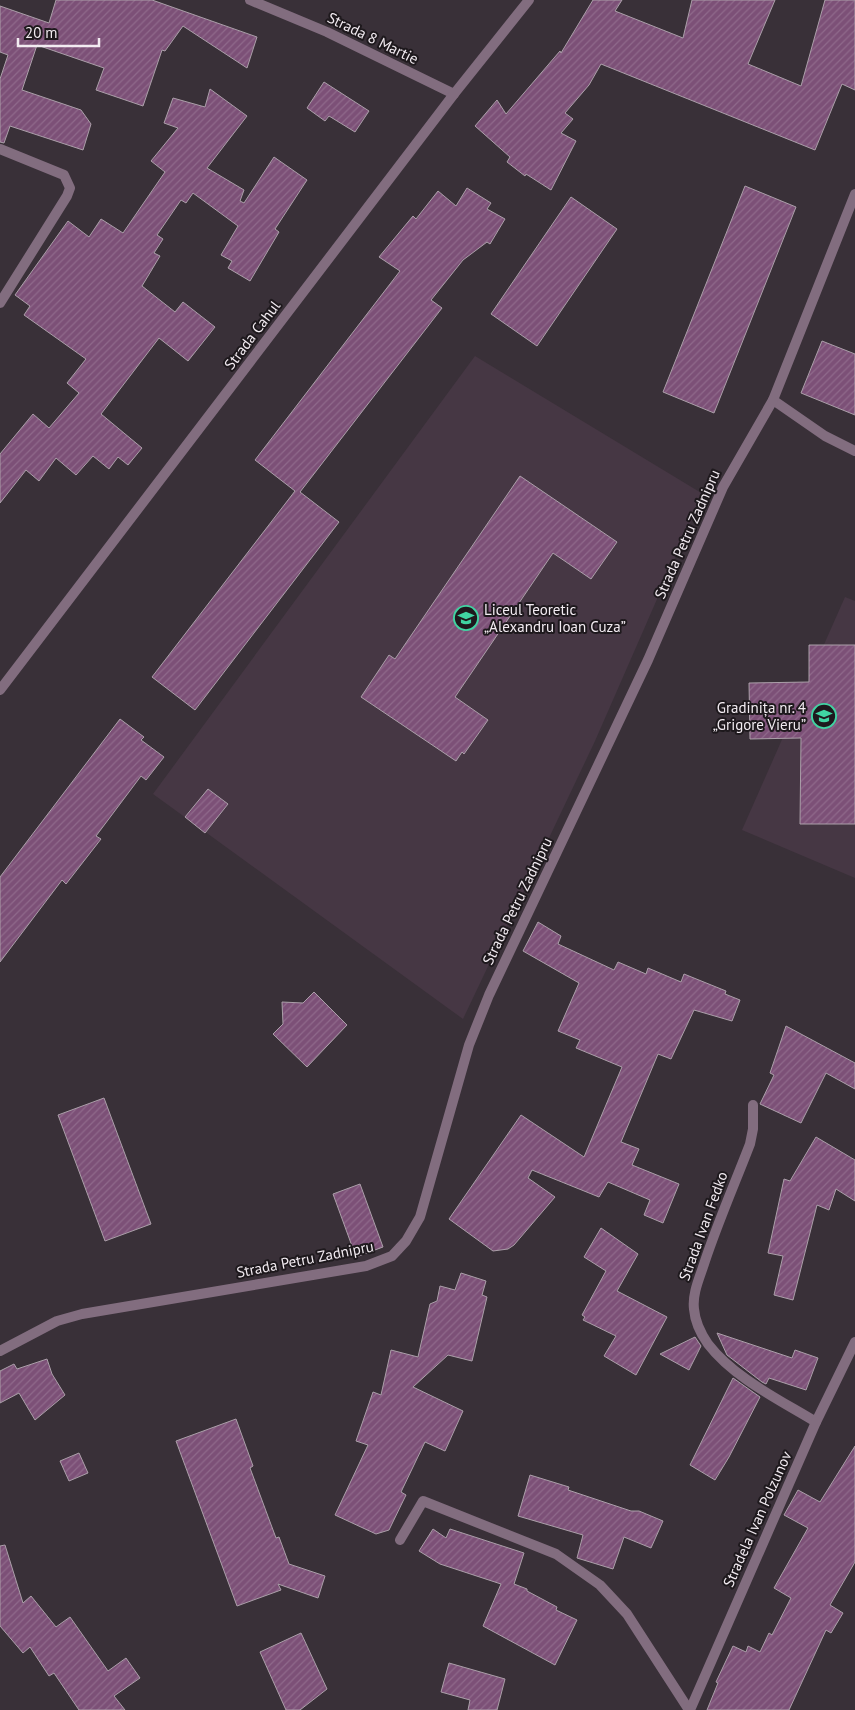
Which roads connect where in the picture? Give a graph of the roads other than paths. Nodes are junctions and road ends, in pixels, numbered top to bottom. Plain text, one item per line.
1 (250, 0) edge
2 (529, 0) edge
3 (454, 94) junction
4 (0, 149) edge
5 (855, 194) edge
6 (0, 302) edge
7 (773, 400) junction
8 (855, 451) edge
9 (0, 690) edge
10 (753, 1105) dead end
11 (855, 1342) edge
12 (0, 1351) edge
13 (816, 1422) junction
14 (400, 1540) dead end
15 (689, 1710) edge

1 - 3 street, Strada 8 Martie
2 - 3 street, Strada Cahul
3 - 9 street, Strada Cahul
4 - 6 street
5 - 7 street, Strada Petru Zadnipru
7 - 8 street
7 - 12 street, Strada Petru Zadnipru
10 - 13 street, Strada Ivan Fedko
11 - 13 street, Stradela Ivan Polzunov
13 - 15 street, Stradela Ivan Polzunov
14 - 15 street, Stradela Ivan Polzunov

